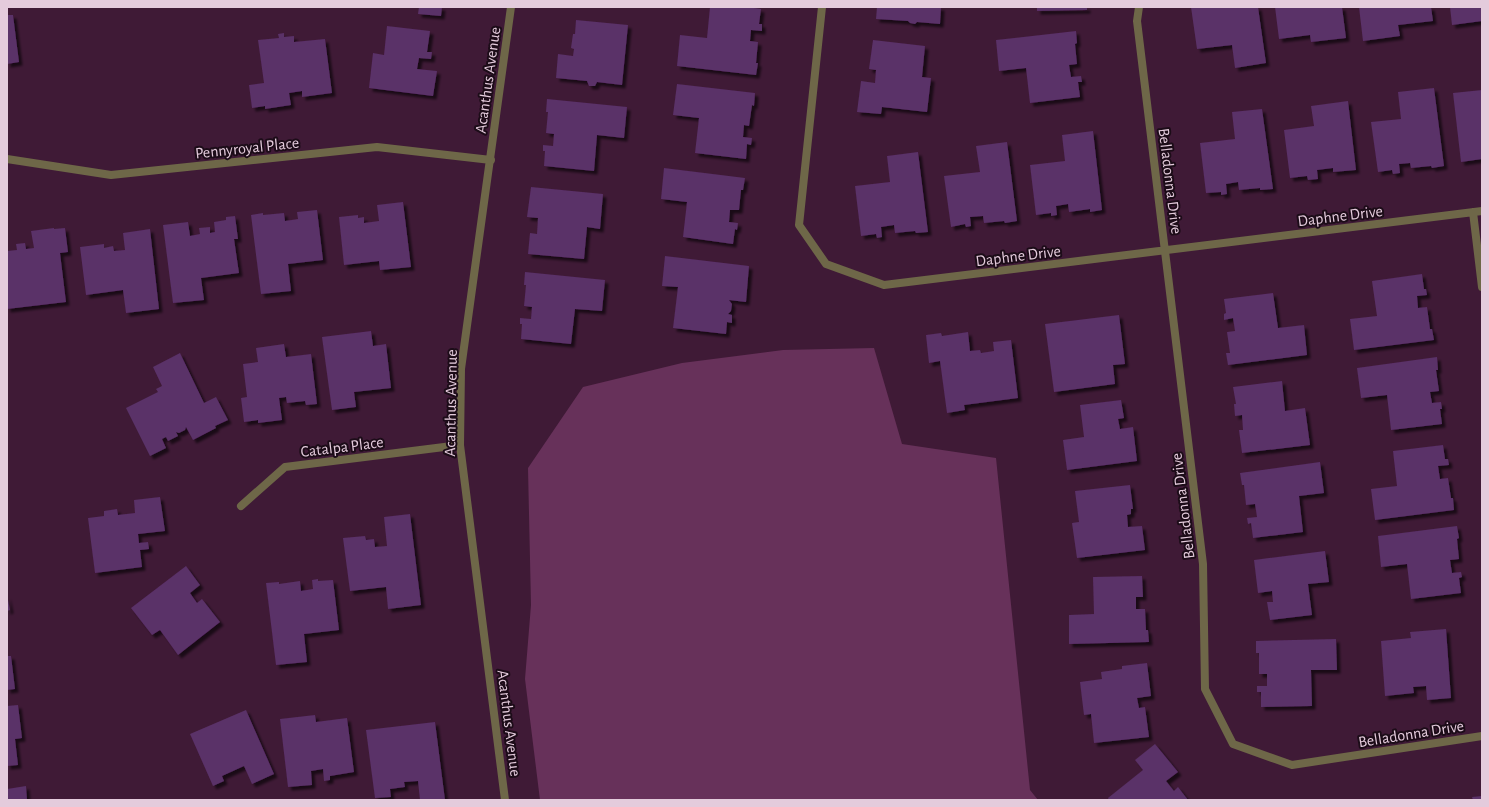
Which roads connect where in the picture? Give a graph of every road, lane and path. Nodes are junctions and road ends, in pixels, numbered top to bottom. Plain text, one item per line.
1 (511, 7) edge
2 (822, 7) edge
3 (1139, 7) edge
4 (7, 159) edge
5 (491, 160) junction
6 (1482, 211) edge
7 (1473, 212) junction
8 (1166, 251) junction
9 (1482, 287) edge
10 (460, 445) junction
11 (241, 506) dead end
12 (1482, 736) edge
13 (505, 800) edge

1 - 5 street, Acanthus Avenue
2 - 8 street, Daphne Drive
3 - 8 street, Belladonna Drive
4 - 5 street, Pennyroyal Place
5 - 10 street, Acanthus Avenue
6 - 7 street, Daphne Drive
7 - 8 street, Daphne Drive
7 - 9 street
8 - 12 street, Belladonna Drive
10 - 11 street, Catalpa Place
10 - 13 street, Acanthus Avenue

